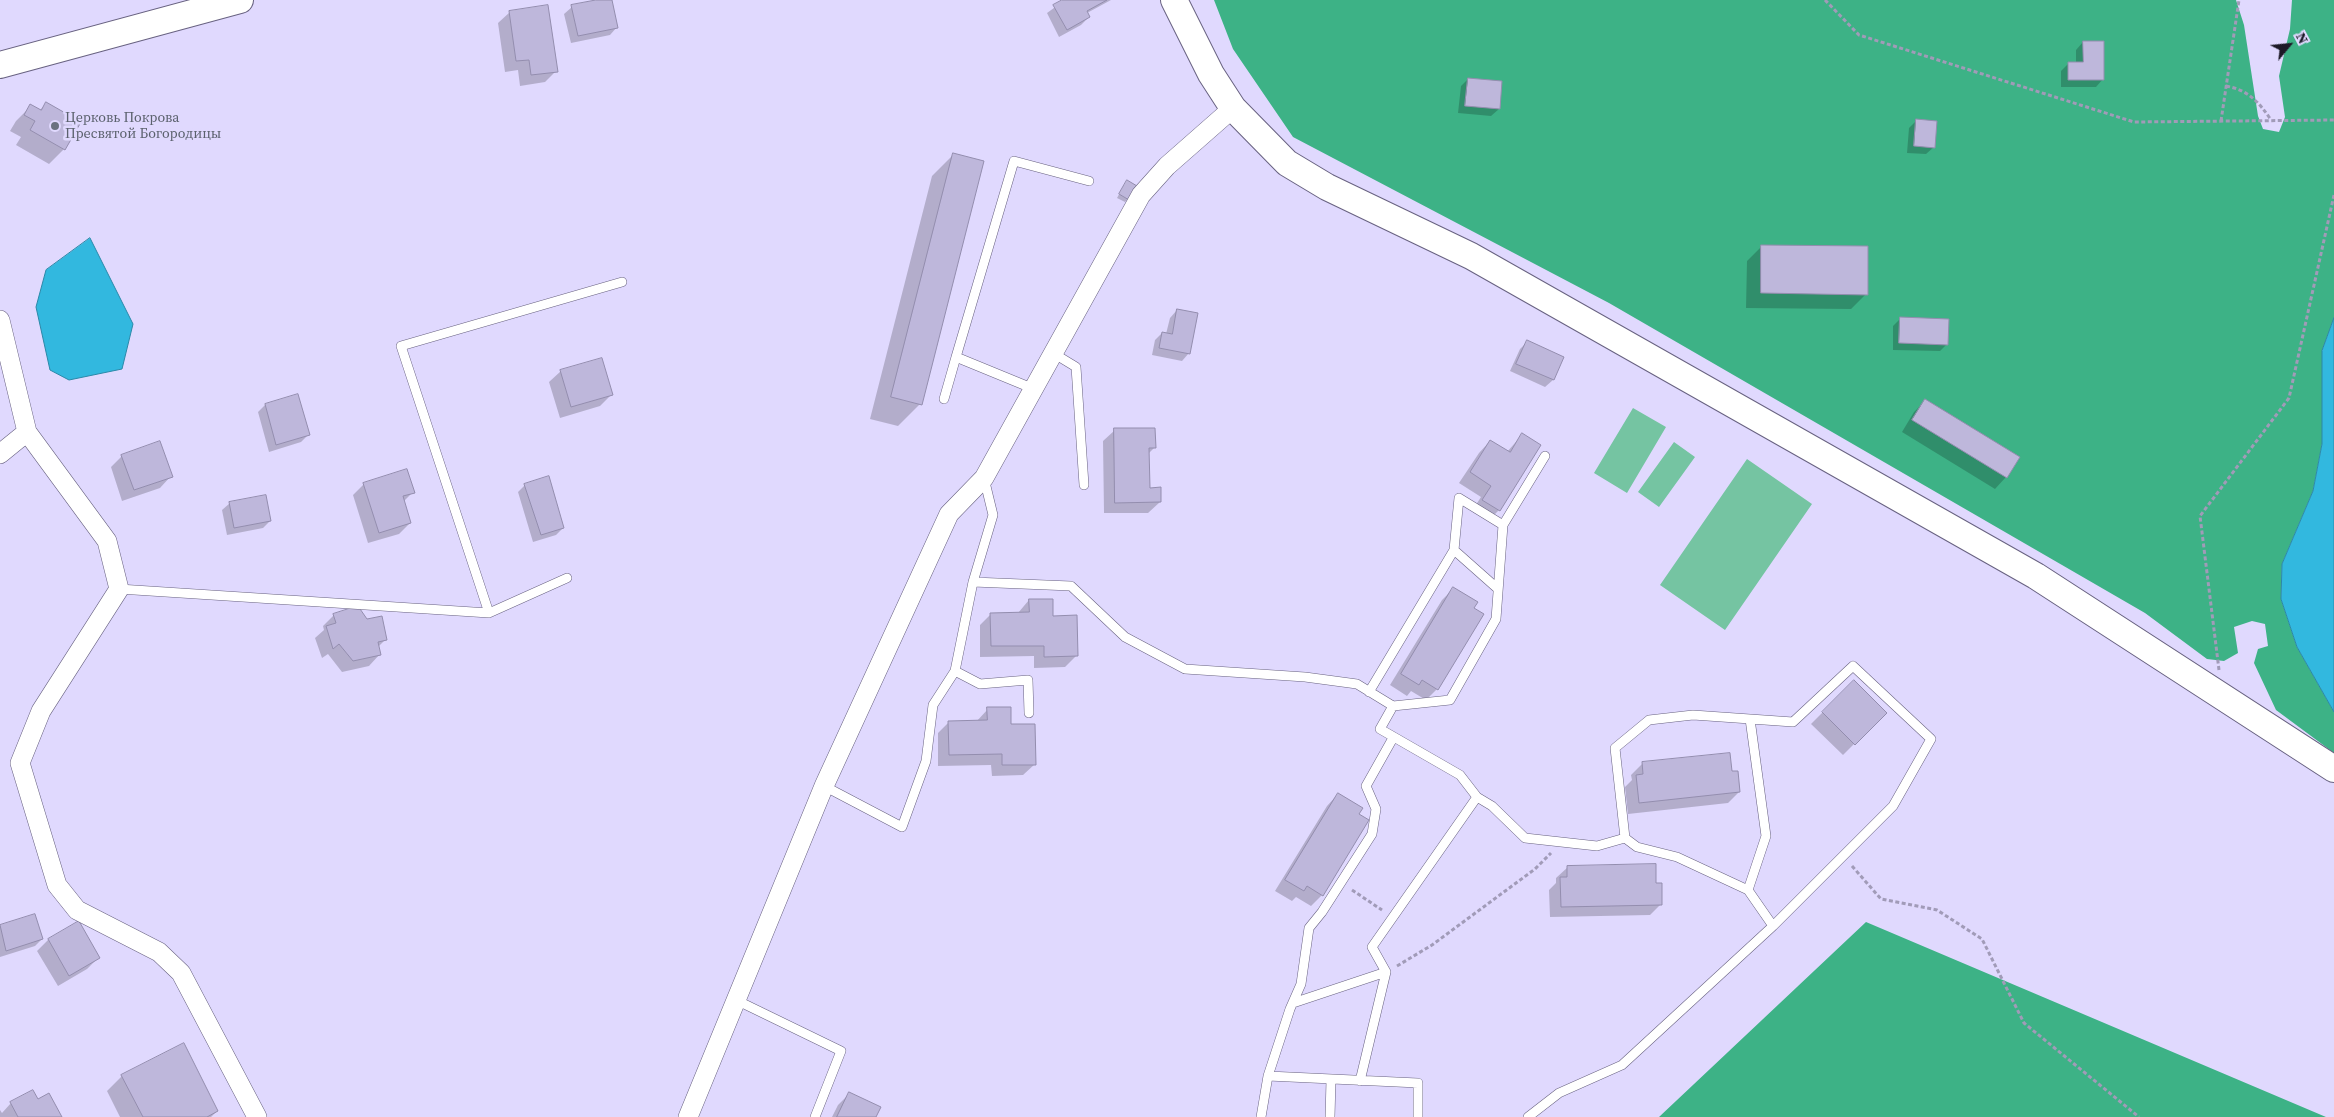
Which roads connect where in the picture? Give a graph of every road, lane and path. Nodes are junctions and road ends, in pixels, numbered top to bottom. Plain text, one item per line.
1 (240, 0) edge
2 (1174, 0) edge
3 (1825, 0) edge
4 (2239, 0) edge
5 (0, 65) edge
6 (2226, 86) junction
7 (1233, 108) junction
8 (2271, 120) junction
9 (2334, 120) edge
10 (2221, 121) junction
11 (1089, 181) dead end
12 (2334, 195) edge
13 (622, 282) dead end
14 (0, 320) edge
15 (1053, 353) junction
16 (956, 357) junction
17 (1034, 389) junction
18 (944, 398) dead end
19 (27, 432) junction
20 (0, 454) edge
21 (1545, 456) dead end
22 (984, 478) junction
23 (1084, 485) dead end
24 (1503, 525) junction
25 (1454, 550) junction
26 (567, 578) dead end
27 (973, 582) junction
28 (119, 589) junction
29 (1498, 589) junction
30 (489, 613) junction
31 (955, 671) junction
32 (1369, 692) junction
33 (2223, 698) junction
34 (1392, 706) junction
35 (1029, 713) dead end
36 (1750, 719) junction
37 (1393, 738) junction
38 (2334, 769) edge
39 (824, 786) junction
40 (1477, 797) junction
41 (1625, 838) junction
42 (1562, 842) junction
43 (1844, 856) junction
44 (1341, 882) junction
45 (1748, 890) junction
46 (1392, 918) junction
47 (1773, 926) junction
48 (1386, 972) junction
49 (736, 1000) junction
50 (1293, 1002) junction
51 (1268, 1076) junction
52 (1331, 1080) junction
53 (1360, 1081) junction
54 (257, 1117) edge
55 (688, 1117) edge
56 (815, 1117) edge
57 (1261, 1117) edge
58 (1330, 1117) edge
59 (1418, 1117) edge
60 (1528, 1117) edge
61 (2139, 1117) edge

1 - 5 main road
2 - 7 main road
3 - 10 path
4 - 6 path
6 - 8 path
6 - 10 path
7 - 15 street
7 - 33 main road
8 - 9 path
8 - 10 path
11 - 16 lane
12 - 33 path
13 - 30 lane
14 - 19 street
15 - 17 street
15 - 23 lane
16 - 17 lane
16 - 18 lane
17 - 22 street
19 - 20 street
19 - 28 street
21 - 24 lane
22 - 27 lane
22 - 39 street
24 - 25 lane
24 - 29 lane
25 - 29 lane
25 - 32 lane
26 - 30 lane
27 - 31 lane
27 - 32 lane
28 - 30 lane
28 - 54 street
29 - 34 lane
31 - 35 lane
31 - 39 lane
32 - 34 lane
33 - 38 main road
34 - 37 lane
36 - 41 lane
36 - 43 lane
36 - 45 lane
37 - 40 lane
37 - 44 lane
39 - 49 street
40 - 42 lane
40 - 46 lane
41 - 42 lane
41 - 45 lane
42 - 48 path
43 - 47 lane
43 - 61 path
44 - 46 path
44 - 50 lane
45 - 47 lane
46 - 48 lane
47 - 60 lane
48 - 50 lane
48 - 53 lane
49 - 55 street
49 - 56 lane
50 - 51 lane
51 - 52 lane
51 - 57 lane
52 - 53 lane
52 - 58 lane
53 - 59 lane

